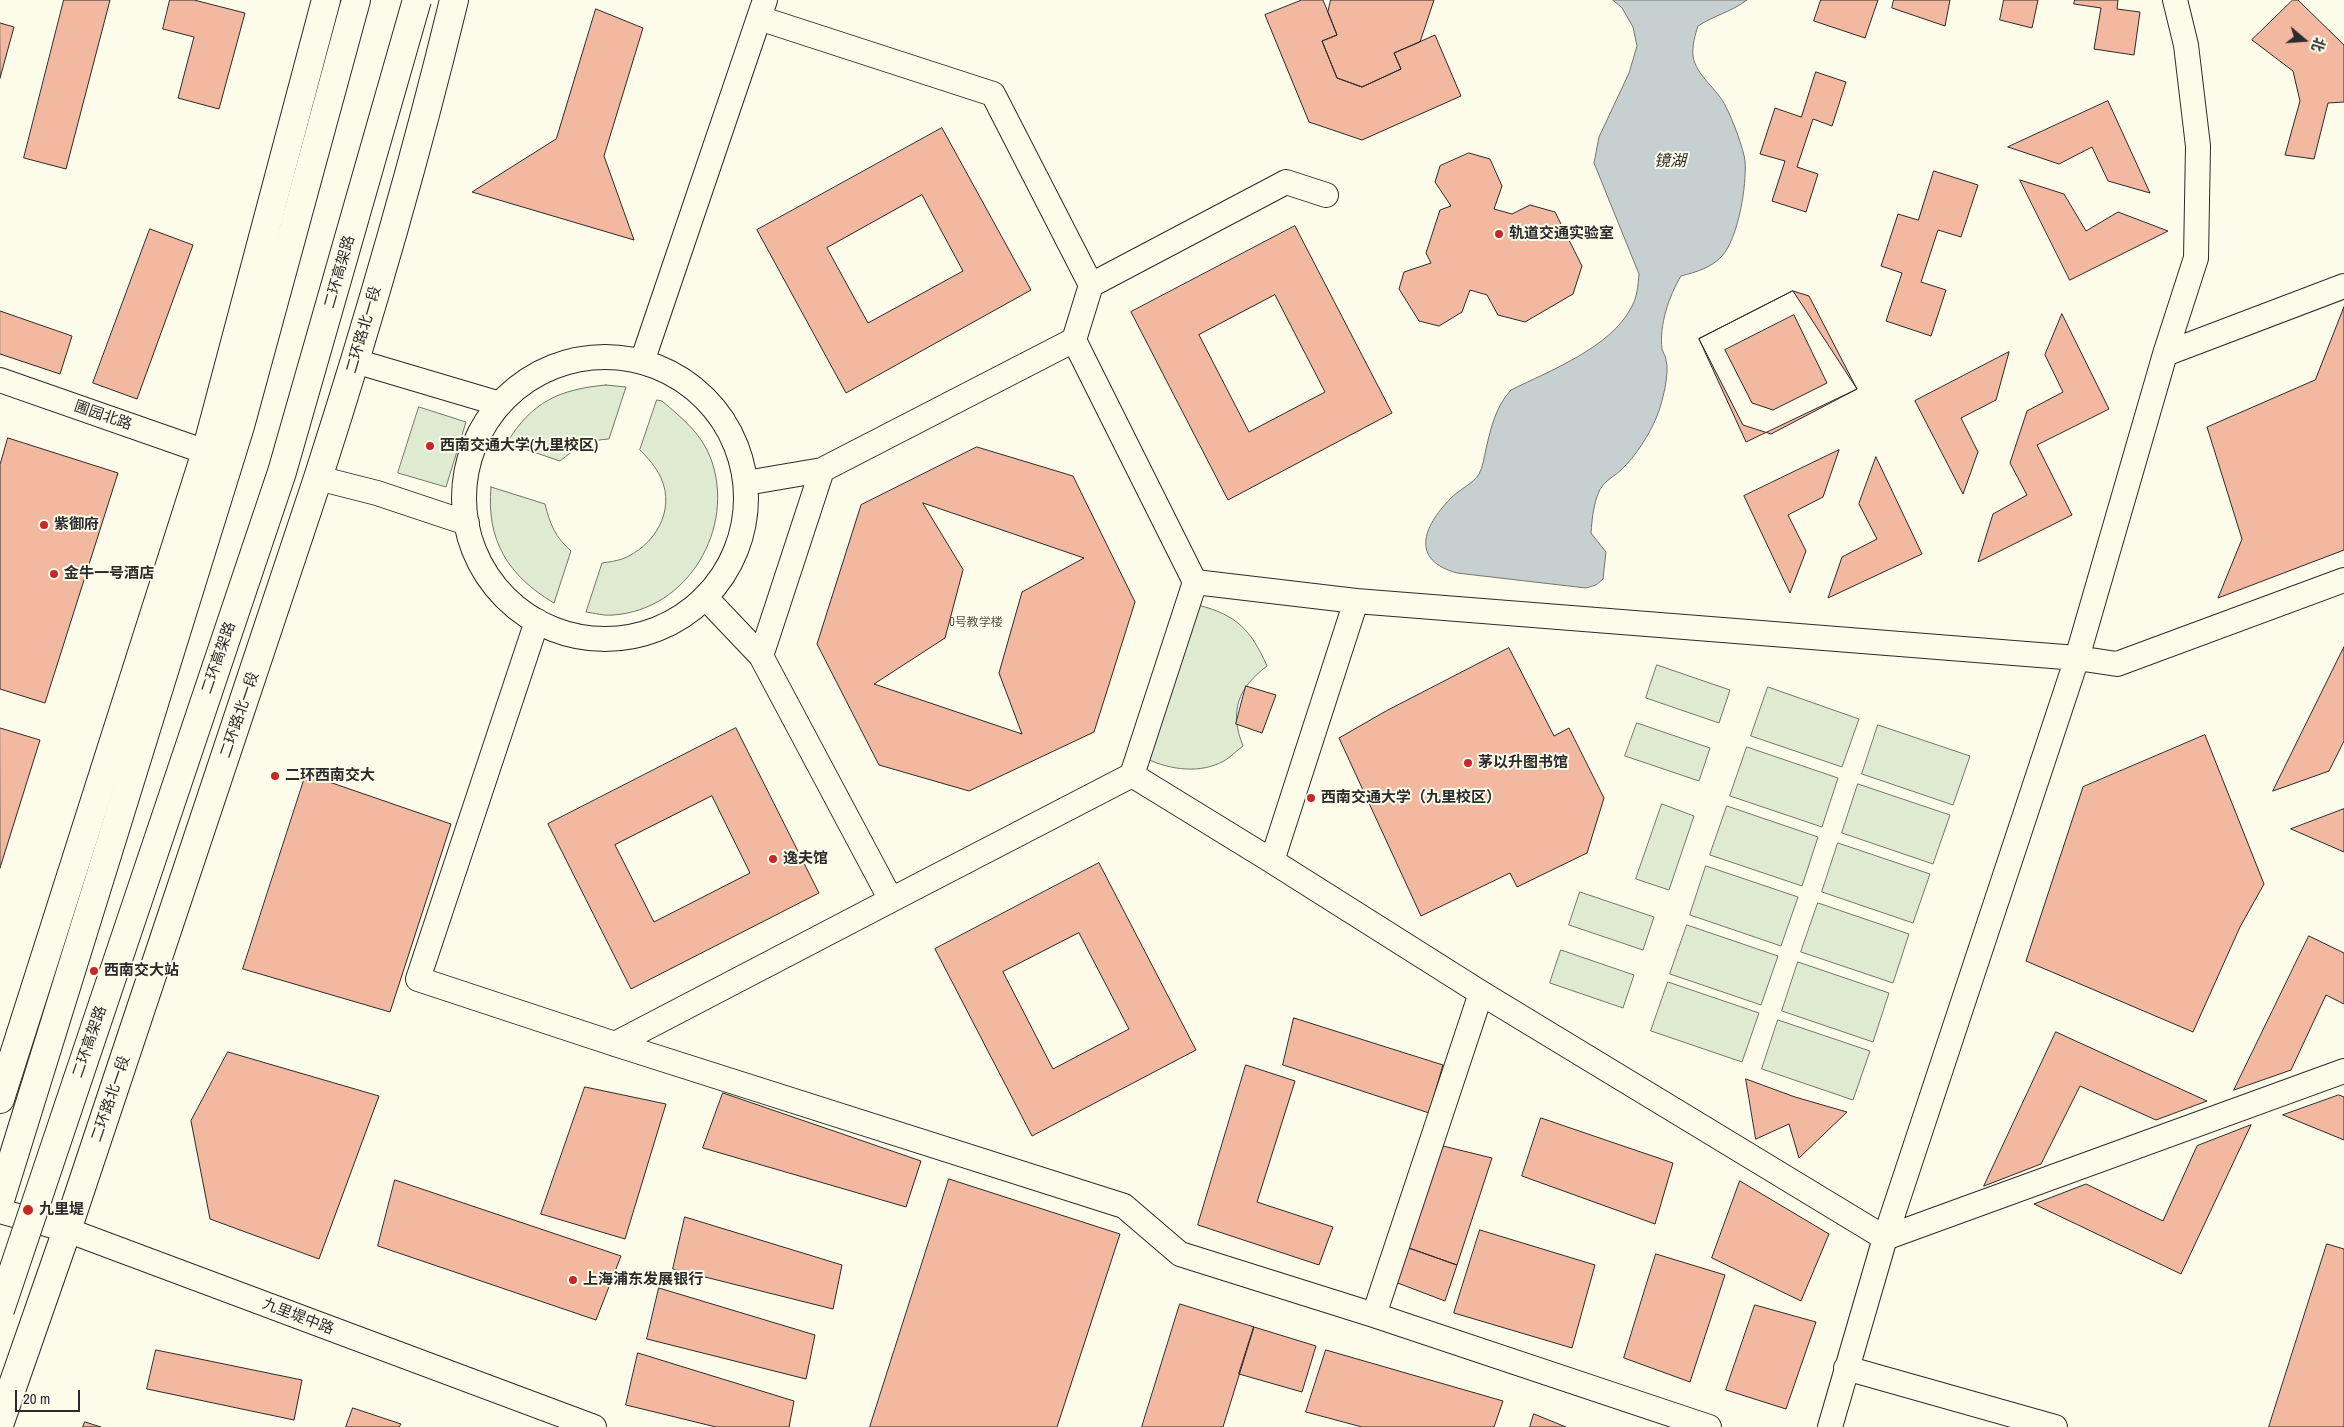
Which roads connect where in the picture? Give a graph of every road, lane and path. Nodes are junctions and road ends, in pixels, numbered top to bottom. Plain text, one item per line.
1 (326, 0) edge
2 (356, 0) edge
3 (417, 0) edge
4 (454, 0) edge
5 (2175, 0) edge
6 (762, 9) edge
7 (1326, 195) dead end
8 (1091, 285) junction
9 (2344, 286) edge
10 (1074, 340) junction
11 (2165, 354) junction
12 (356, 362) junction
13 (642, 362) junction
14 (0, 380) edge
15 (500, 404) junction
16 (206, 452) junction
17 (822, 470) junction
18 (318, 478) junction
19 (746, 483) junction
20 (467, 523) junction
21 (2344, 580) edge
22 (1195, 582) junction
23 (705, 596) junction
24 (1356, 601) junction
25 (537, 621) junction
26 (761, 656) junction
27 (2077, 658) junction
28 (1132, 775) junction
29 (1272, 861) junction
30 (891, 900) junction
31 (1481, 993) junction
32 (615, 1044) junction
33 (2344, 1072) edge
34 (0, 1099) edge
35 (0, 1200) edge
36 (0, 1211) edge
37 (67, 1230) junction
38 (1885, 1238) junction
39 (0, 1310) edge
40 (1374, 1315) junction
41 (1846, 1368) junction
42 (0, 1422) edge
43 (594, 1427) edge
44 (1709, 1427) edge
45 (1830, 1427) edge
46 (2055, 1427) edge

1 - 16 main road
2 - 35 main road
3 - 39 main road, 二环高架路, bridge
4 - 12 main road, 二环路北一段
5 - 11 street
6 - 8 street
6 - 13 street
7 - 8 street
8 - 10 street
9 - 11 street
10 - 17 street
10 - 22 street
11 - 27 street
12 - 15 street
12 - 18 main road, 二环路北一段
13 - 15 street
13 - 19 street
14 - 16 street, 圃园北路
15 - 20 street
16 - 34 main road
17 - 19 street
17 - 26 street
18 - 20 street
18 - 37 main road, 二环路北一段
19 - 23 street
20 - 25 street
21 - 27 street
22 - 24 street
22 - 28 street
23 - 25 street
23 - 26 street
24 - 27 street
24 - 29 street
25 - 32 street
26 - 30 street
27 - 38 street
28 - 29 street
28 - 30 street
29 - 31 street
30 - 32 street
31 - 38 street
31 - 40 street
32 - 40 street
33 - 38 street
36 - 37 street, 九里堤中路
37 - 42 main road, 二环路北一段
37 - 43 street, 九里堤中路
38 - 41 street
40 - 44 street
41 - 45 street
41 - 46 street

